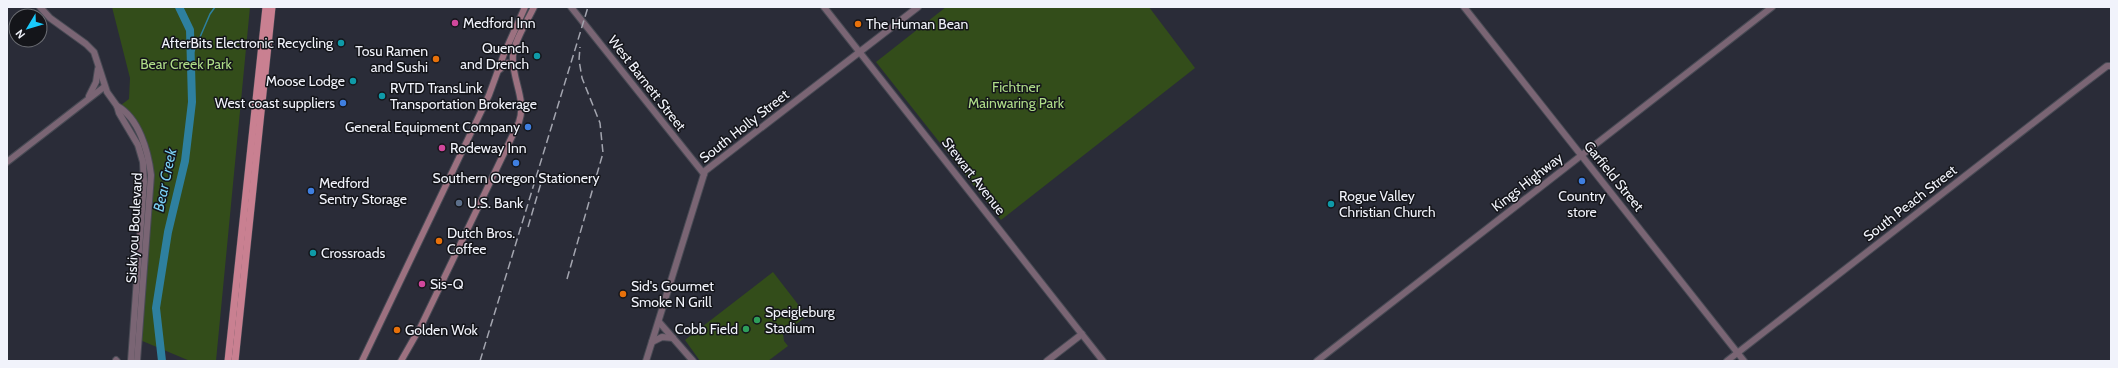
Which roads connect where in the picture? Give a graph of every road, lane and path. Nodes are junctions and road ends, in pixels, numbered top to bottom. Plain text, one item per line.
1 (40, 7) edge
2 (266, 7) edge
3 (272, 7) edge
4 (526, 7) edge
5 (534, 7) edge
6 (571, 7) edge
7 (824, 7) edge
8 (918, 7) edge
9 (1464, 7) edge
10 (1772, 7) edge
11 (859, 52) junction
12 (98, 62) junction
13 (2110, 65) edge
14 (514, 69) junction
15 (497, 72) junction
16 (104, 87) junction
17 (88, 99) junction
18 (117, 106) junction
19 (1581, 156) junction
20 (7, 162) edge
21 (704, 174) junction
22 (659, 322) junction
23 (1082, 334) junction
24 (673, 338) junction
25 (652, 342) junction
26 (1738, 352) junction
27 (131, 361) edge
28 (137, 361) edge
29 (228, 361) edge
30 (235, 361) edge
31 (362, 361) edge
32 (401, 361) edge
33 (646, 361) edge
34 (693, 361) edge
35 (1048, 361) edge
36 (1103, 361) edge
37 (1317, 361) edge
38 (1727, 361) edge
39 (1744, 361) edge

1 - 12 street, Siskiyou Boulevard
2 - 29 highway
3 - 30 highway
4 - 15 main road
5 - 14 main road
6 - 21 street, West Barnett Street
7 - 11 street, Stewart Avenue
8 - 11 street, South Holly Street
9 - 19 street, Garfield Street
10 - 19 street, Kings Highway
11 - 21 street, South Holly Street
11 - 23 street, Stewart Avenue
12 - 16 street, Siskiyou Boulevard
12 - 17 street
13 - 26 street, South Peach Street
14 - 15 main road
14 - 32 main road
15 - 31 main road
16 - 17 street
16 - 18 street, Siskiyou Boulevard
17 - 20 street
18 - 27 street, Siskiyou Boulevard
18 - 28 street, Siskiyou Boulevard
19 - 26 street, Garfield Street
19 - 37 street, Kings Highway
21 - 22 street, South Holly Street
22 - 24 street
22 - 25 street, South Holly Street
23 - 35 street
23 - 36 street, Stewart Avenue
24 - 25 street
24 - 34 street
25 - 33 street, South Holly Street
26 - 38 street, South Peach Street
26 - 39 street, Garfield Street

